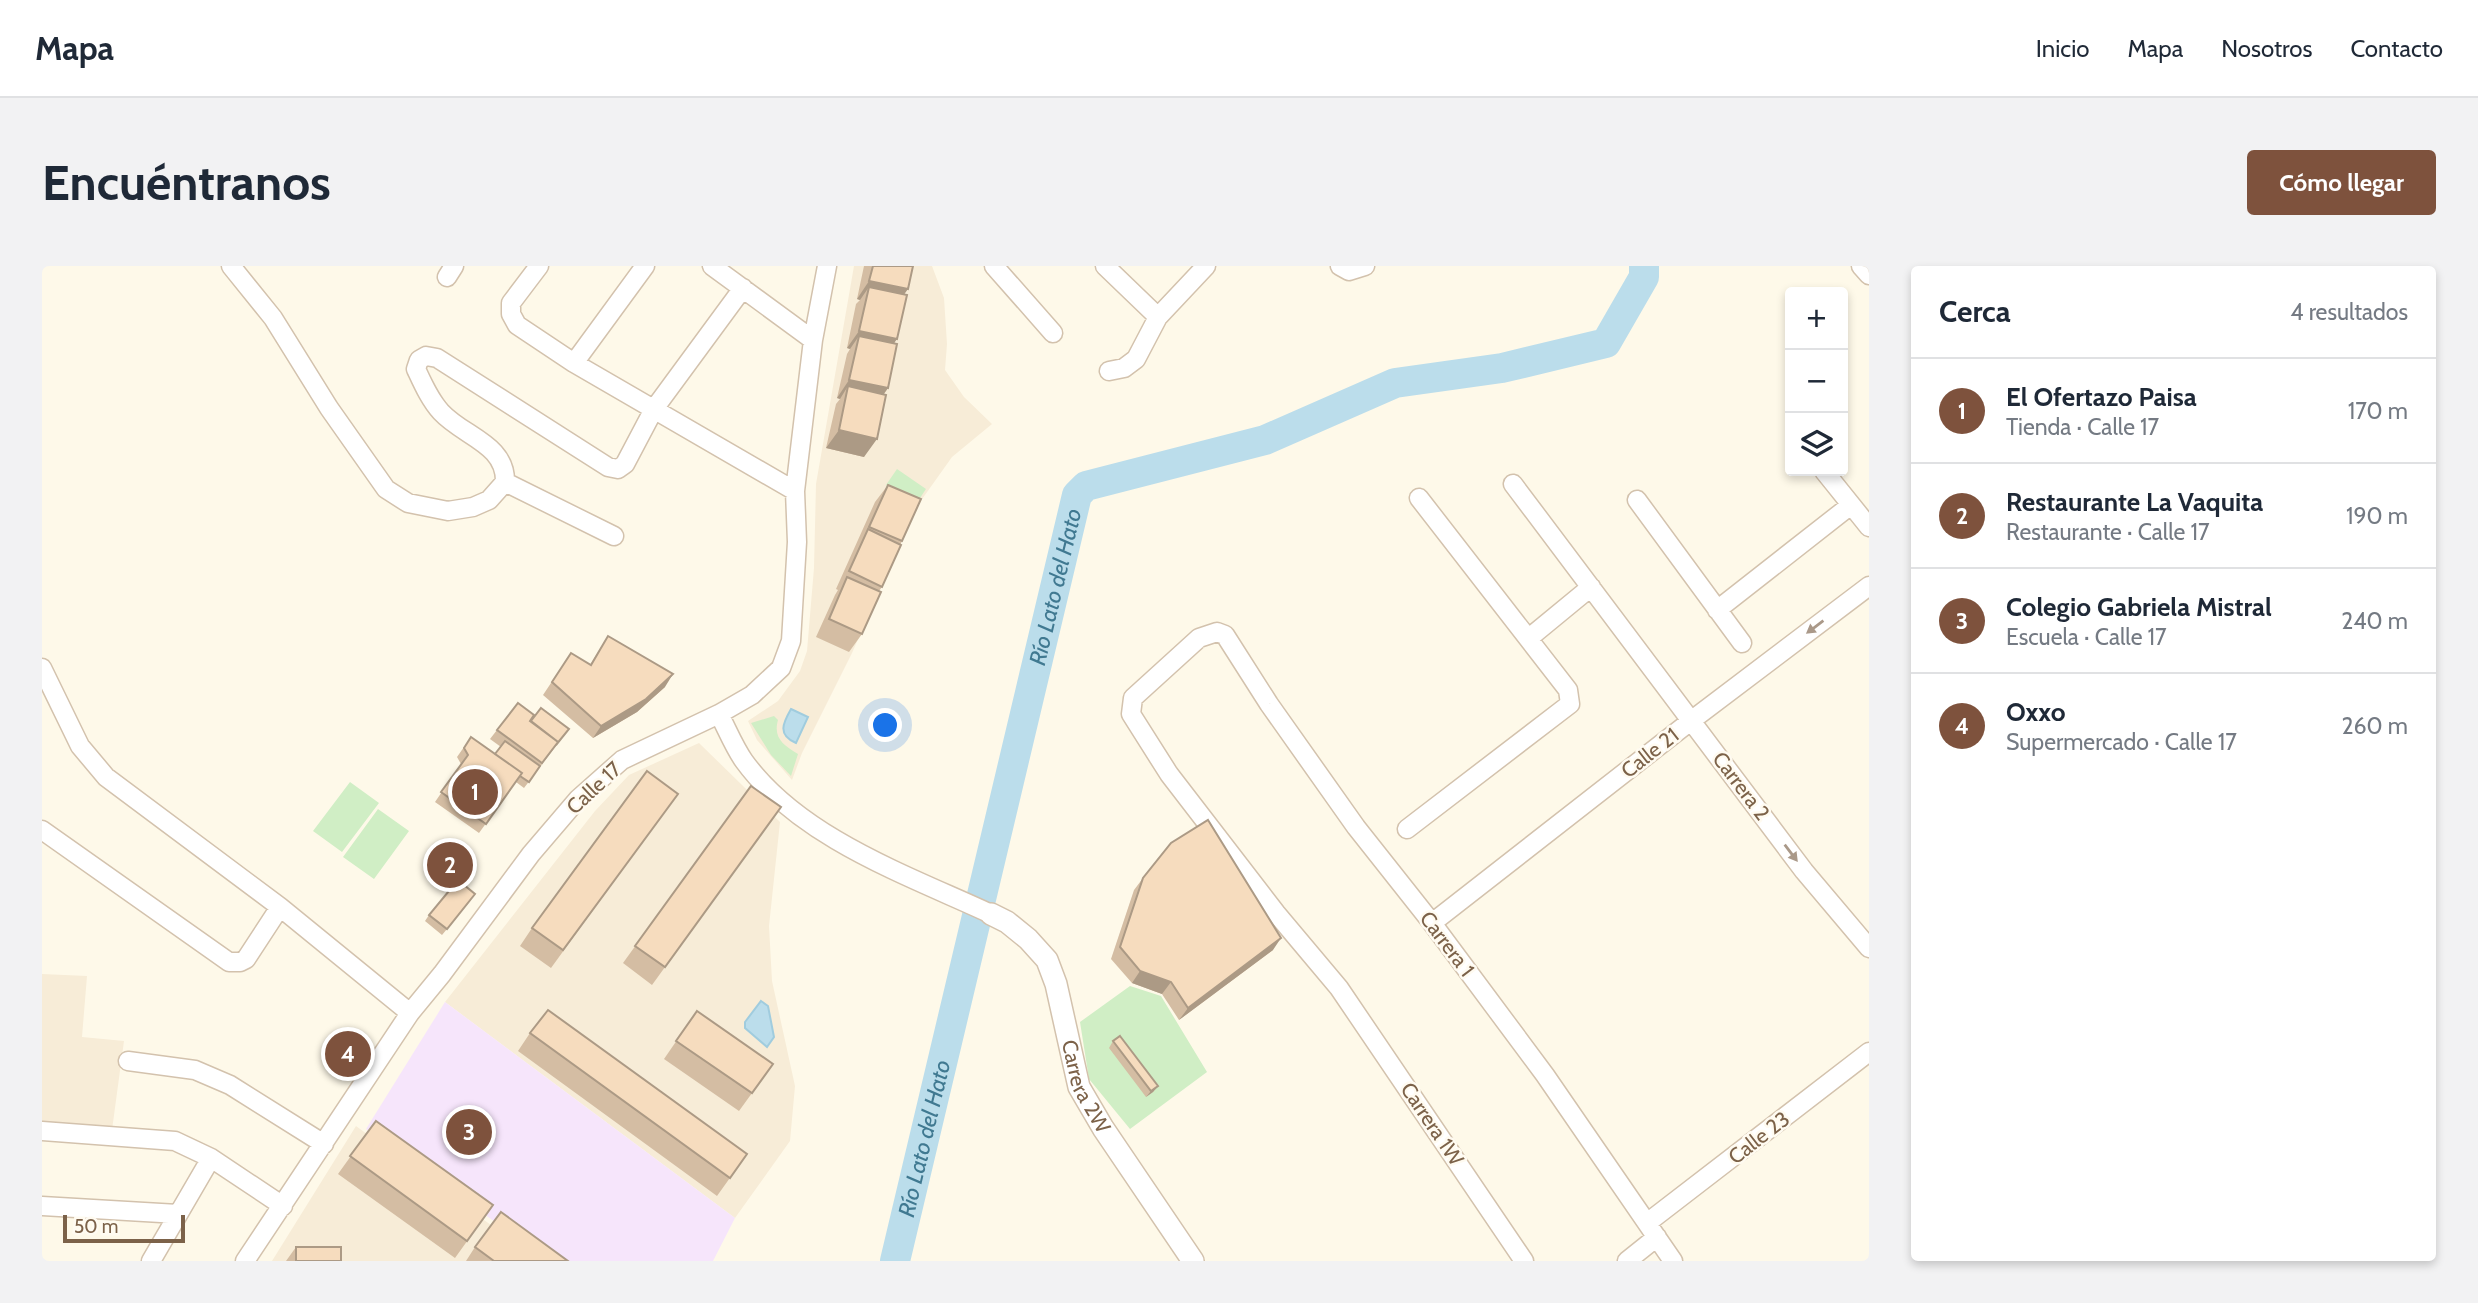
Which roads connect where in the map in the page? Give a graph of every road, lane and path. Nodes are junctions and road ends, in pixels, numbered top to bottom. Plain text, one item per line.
1 (231, 266) edge
2 (539, 266) edge
3 (645, 266) edge
4 (712, 266) edge
5 (827, 266) edge
6 (993, 266) edge
7 (1105, 266) edge
8 (1206, 266) edge
9 (1340, 266) edge
10 (1365, 266) edge
11 (1861, 266) edge
12 (1869, 275) edge
13 (743, 288) junction
14 (1158, 317) junction
15 (1053, 333) dead end
16 (813, 340) junction
17 (574, 363) junction
18 (1109, 371) dead end
19 (653, 409) junction
20 (1828, 476) edge
21 (505, 482) junction
22 (1513, 484) dead end
23 (795, 491) junction
24 (1419, 498) dead end
25 (1637, 500) dead end
26 (1851, 505) junction
27 (1869, 527) edge
28 (614, 536) dead end
29 (1869, 586) edge
30 (1591, 587) junction
31 (1717, 610) junction
32 (1217, 632) joint
33 (1529, 638) junction
34 (1742, 643) dead end
35 (42, 668) edge
36 (719, 714) junction
37 (1692, 720) junction
38 (1407, 829) dead end
39 (42, 830) edge
40 (280, 907) junction
41 (991, 914) joint
42 (1432, 923) junction
43 (1869, 948) edge
44 (410, 1013) junction
45 (1869, 1052) edge
46 (128, 1061) dead end
47 (42, 1131) edge
48 (324, 1144) junction
49 (211, 1158) junction
50 (42, 1206) edge
51 (283, 1206) junction
52 (178, 1214) junction
53 (1652, 1230) junction
54 (150, 1261) edge
55 (245, 1261) edge
56 (1193, 1261) edge
57 (1524, 1261) edge
58 (1628, 1261) edge
59 (1673, 1261) edge

1 - 21 street
2 - 17 street
3 - 17 street
4 - 13 street
5 - 16 street, Calle 17
6 - 15 street
7 - 14 street
8 - 14 street
9 - 10 street
11 - 12 street
13 - 16 street
13 - 19 street
14 - 18 street
16 - 23 street, Calle 17
17 - 19 street
19 - 21 street
19 - 23 street
20 - 26 street
21 - 28 street
22 - 30 street, Carrera 2
23 - 36 street, Calle 17
24 - 33 street
25 - 31 street
26 - 27 street
26 - 31 street
29 -> 37 street, Calle 21
30 - 33 street
30 - 37 street, Carrera 2
31 - 34 street
32 - 42 street, Carrera 1
32 - 57 street, Carrera 1W
33 - 38 street
35 - 40 street
36 - 41 street
36 - 44 street, Calle 17
37 - 42 street, Calle 21
37 -> 43 street, Carrera 2
39 - 40 street
40 - 44 street
41 - 56 street, Carrera 2W
42 - 53 street, Carrera 1
44 - 48 street, Calle 17
45 - 53 street, Calle 23
46 - 48 street
47 - 49 street
48 - 51 street, Calle 17
49 - 51 street
49 - 52 street
50 - 52 street
51 - 55 street, Calle 17
52 - 54 street
53 - 58 street, Calle 23
53 - 59 street, Carrera 1

